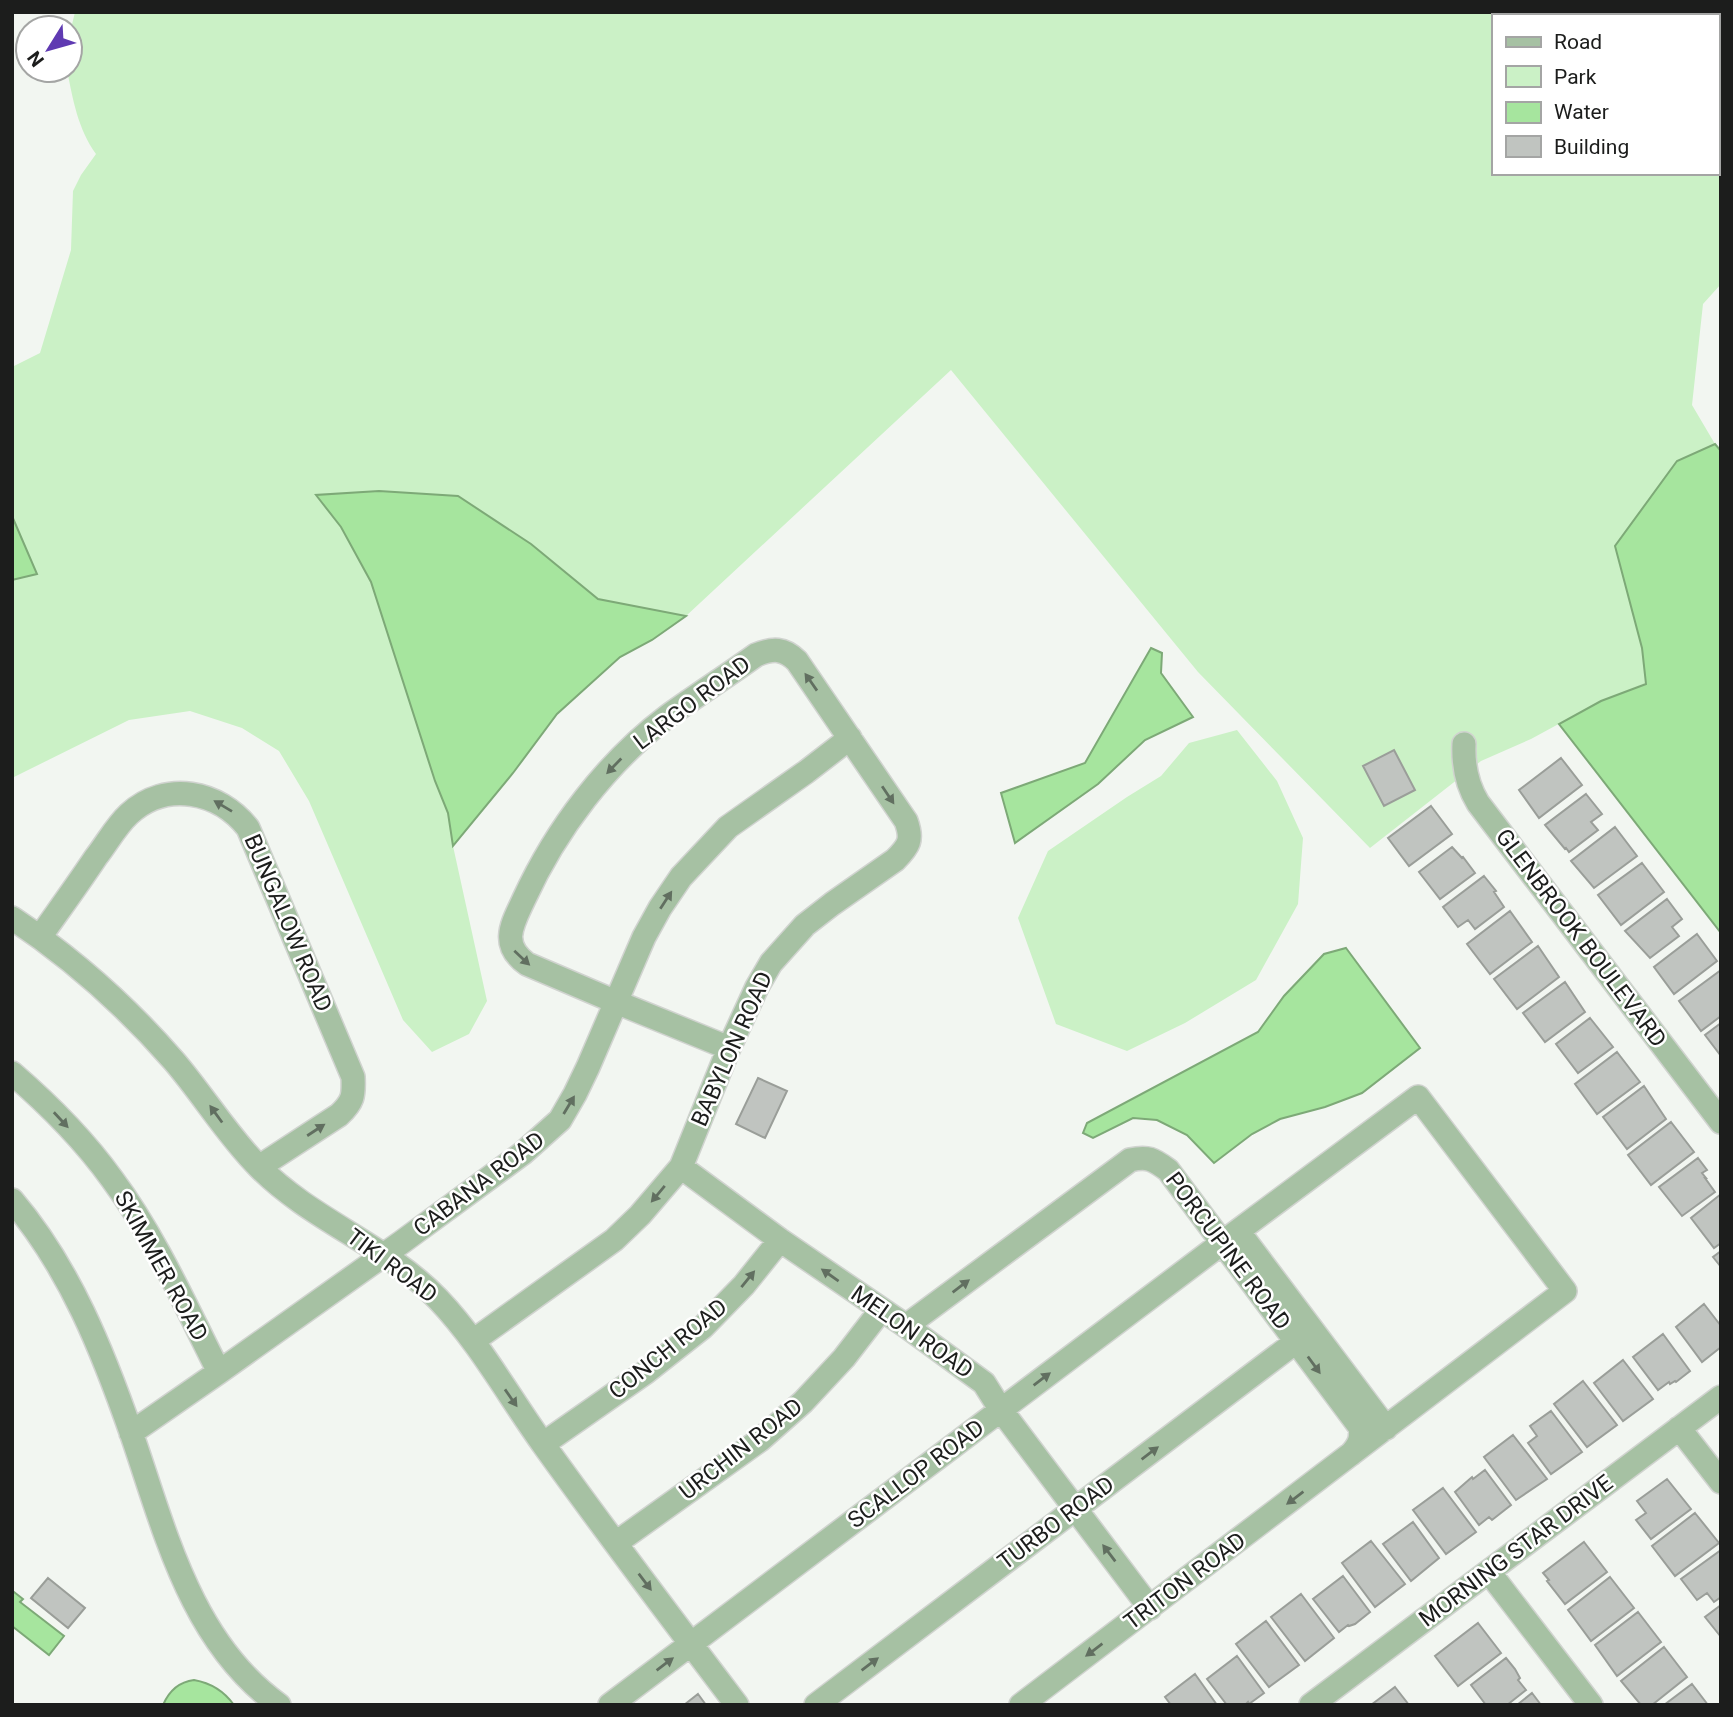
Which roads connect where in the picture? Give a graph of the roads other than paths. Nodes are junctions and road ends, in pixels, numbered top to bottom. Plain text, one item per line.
1 (850, 738) junction
2 (1464, 744) dead end
3 (12, 918) edge
4 (40, 937) junction
5 (616, 1002) junction
6 (729, 1048) junction
7 (12, 1073) edge
8 (1721, 1122) edge
9 (259, 1167) junction
10 (681, 1167) junction
11 (12, 1200) edge
12 (1230, 1237) junction
13 (780, 1240) junction
14 (383, 1254) junction
15 (881, 1310) junction
16 (906, 1326) junction
17 (473, 1341) junction
18 (1297, 1341) junction
19 (219, 1372) junction
20 (1721, 1397) edge
21 (1001, 1410) junction
22 (1386, 1428) junction
23 (1679, 1428) junction
24 (131, 1433) junction
25 (543, 1444) junction
26 (1349, 1457) junction
27 (1721, 1482) edge
28 (1075, 1509) junction
29 (616, 1544) junction
30 (1489, 1572) junction
31 (1150, 1608) junction
32 (691, 1644) junction
33 (279, 1705) edge
34 (610, 1705) edge
35 (737, 1705) edge
36 (816, 1705) edge
37 (1021, 1705) edge
38 (1311, 1705) edge
39 (1591, 1705) edge

5 -> 1 street, CABANA ROAD
1 -> 5 street, LARGO ROAD
1 -> 6 street, BABYLON ROAD
2 - 8 street, GLENBROOK BOULEVARD
3 - 4 street, TIKI ROAD
9 -> 4 street, TIKI ROAD
9 -> 4 street, BUNGALOW ROAD
5 - 6 street, LARGO ROAD
14 -> 5 street, CABANA ROAD
6 - 10 street, BABYLON ROAD
7 -> 19 street, SKIMMER ROAD
9 - 14 street, TIKI ROAD
10 - 13 street, MELON ROAD
10 -> 17 street, BABYLON ROAD
11 - 24 street
16 -> 12 street, PORCUPINE ROAD
12 - 18 street, PORCUPINE ROAD
21 -> 12 street, SCALLOP ROAD
12 - 22 street
12 - 22 street, SCALLOP ROAD
15 -> 13 street, MELON ROAD
25 -> 13 street, CONCH ROAD
14 - 17 street, TIKI ROAD
14 - 19 street, CABANA ROAD
15 - 16 street, MELON ROAD
15 - 29 street, URCHIN ROAD
16 - 21 street, MELON ROAD
17 -> 25 street, TIKI ROAD
18 -> 26 street, PORCUPINE ROAD
28 -> 18 street, TURBO ROAD
19 - 24 street, CABANA ROAD
20 - 23 street, MORNING STAR DRIVE
21 - 28 street, MELON ROAD
21 - 32 street, SCALLOP ROAD
22 - 26 street, TRITON ROAD
23 - 27 street
23 - 30 street, MORNING STAR DRIVE
24 - 33 street
25 - 29 street, TIKI ROAD
26 -> 31 street, TRITON ROAD
31 -> 28 street, MELON ROAD
36 -> 28 street, TURBO ROAD
29 -> 32 street, TIKI ROAD
30 - 38 street, MORNING STAR DRIVE
30 - 39 street
31 -> 37 street, TRITON ROAD
34 -> 32 street, SCALLOP ROAD
32 - 35 street, TIKI ROAD

